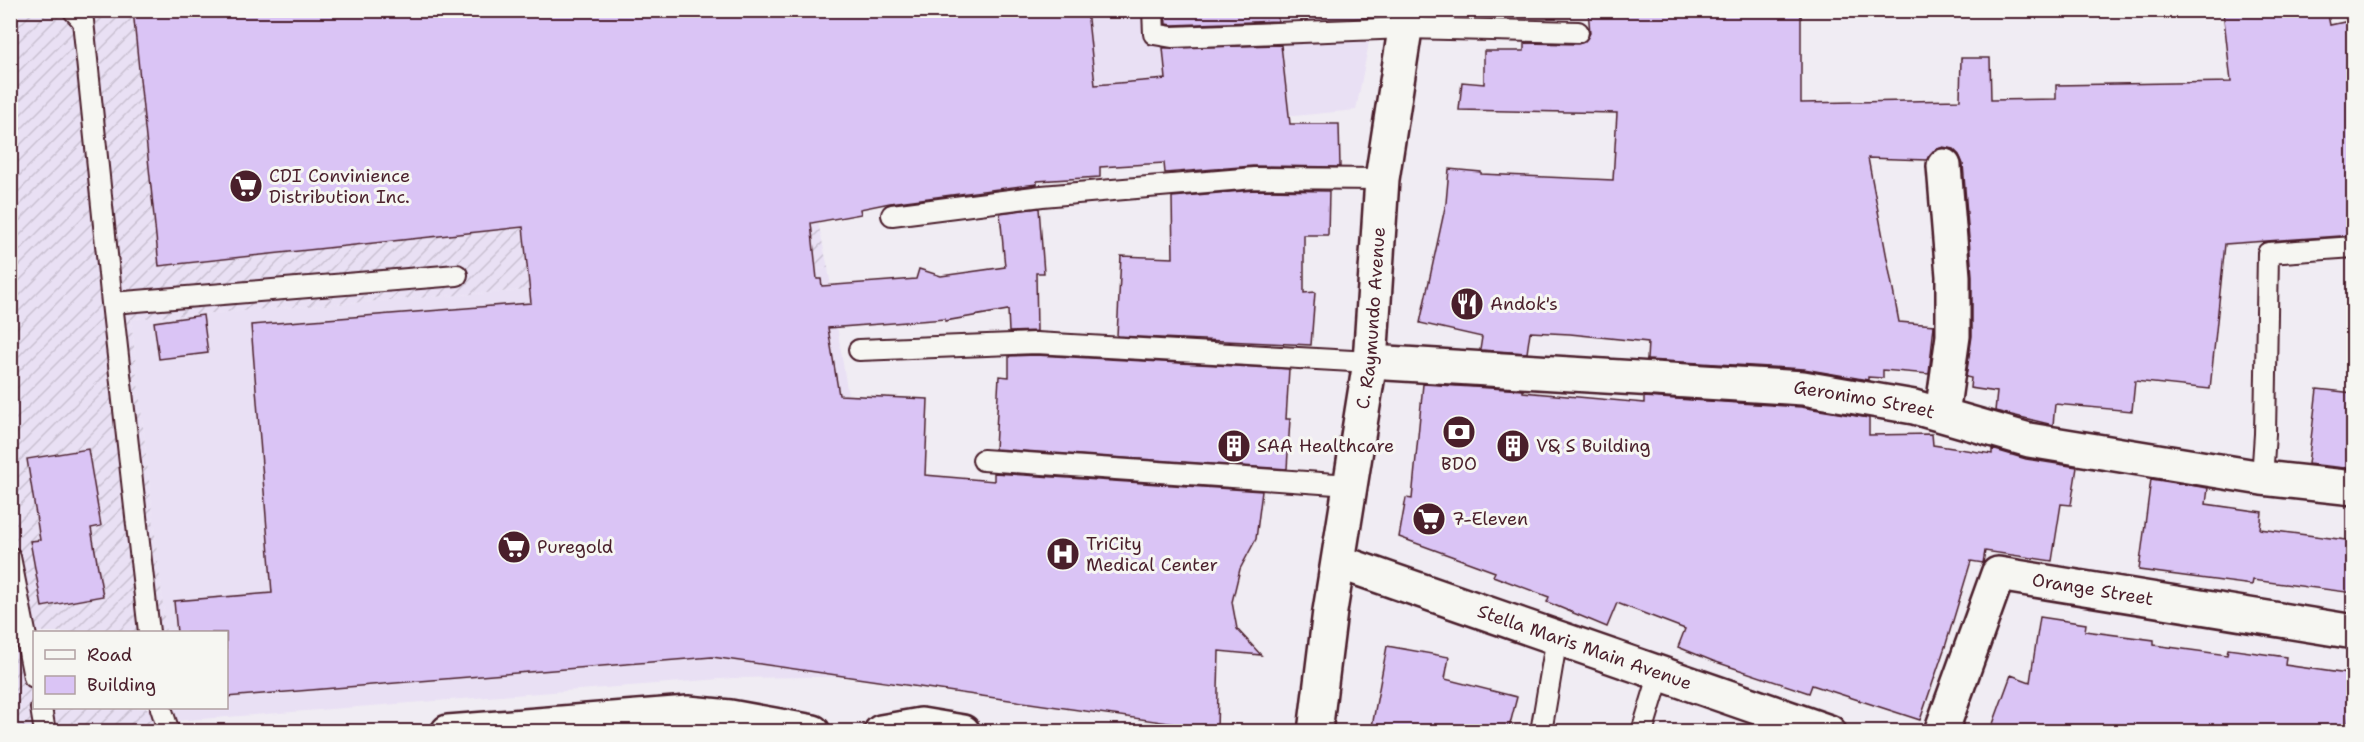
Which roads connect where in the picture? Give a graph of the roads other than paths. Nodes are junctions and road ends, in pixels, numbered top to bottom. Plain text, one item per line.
1 (74, 10) edge
2 (1153, 10) edge
3 (1407, 20) edge
4 (1578, 32) dead end
5 (1944, 166) dead end
6 (1382, 179) junction
7 (892, 215) dead end
8 (2354, 247) edge
9 (457, 276) dead end
10 (112, 303) junction
11 (859, 350) dead end
12 (1370, 362) junction
13 (1942, 414) junction
14 (983, 460) dead end
15 (2262, 478) junction
16 (1350, 485) junction
17 (2354, 488) edge
18 (10, 557) edge
19 (1339, 562) junction
20 (149, 631) edge
21 (2354, 632) edge
22 (1557, 637) junction
23 (33, 672) edge
24 (1660, 673) junction
25 (41, 709) edge
26 (161, 709) edge
27 (1792, 726) edge
28 (45, 732) edge
29 (169, 732) edge
30 (448, 732) edge
31 (813, 732) edge
32 (881, 732) edge
33 (963, 732) edge
34 (1315, 732) edge
35 (1541, 732) edge
36 (1642, 732) edge
37 (1829, 732) edge
38 (1941, 732) edge

1 - 10 lane
2 - 3 lane
3 - 4 lane
3 - 6 street, C. Raymundo Avenue
5 - 13 street
6 - 7 lane
6 - 12 street, C. Raymundo Avenue
8 - 15 lane
9 - 10 lane
10 - 20 lane
11 - 12 lane
12 - 13 street, Geronimo Street
12 - 16 street, C. Raymundo Avenue
13 - 15 street, Geronimo Street
14 - 16 lane
15 - 17 street, Geronimo Street
16 - 19 street, C. Raymundo Avenue
18 - 23 lane
19 - 22 street, Stella Maris Main Avenue
19 - 34 street, C. Raymundo Avenue
21 - 38 street, Orange Street
22 - 24 street, Stella Maris Main Avenue
22 - 35 lane
24 - 27 street, Stella Maris Main Avenue
24 - 36 lane
25 - 28 lane
26 - 29 lane
27 - 37 street, Stella Maris Main Avenue
30 - 31 street
32 - 33 street

